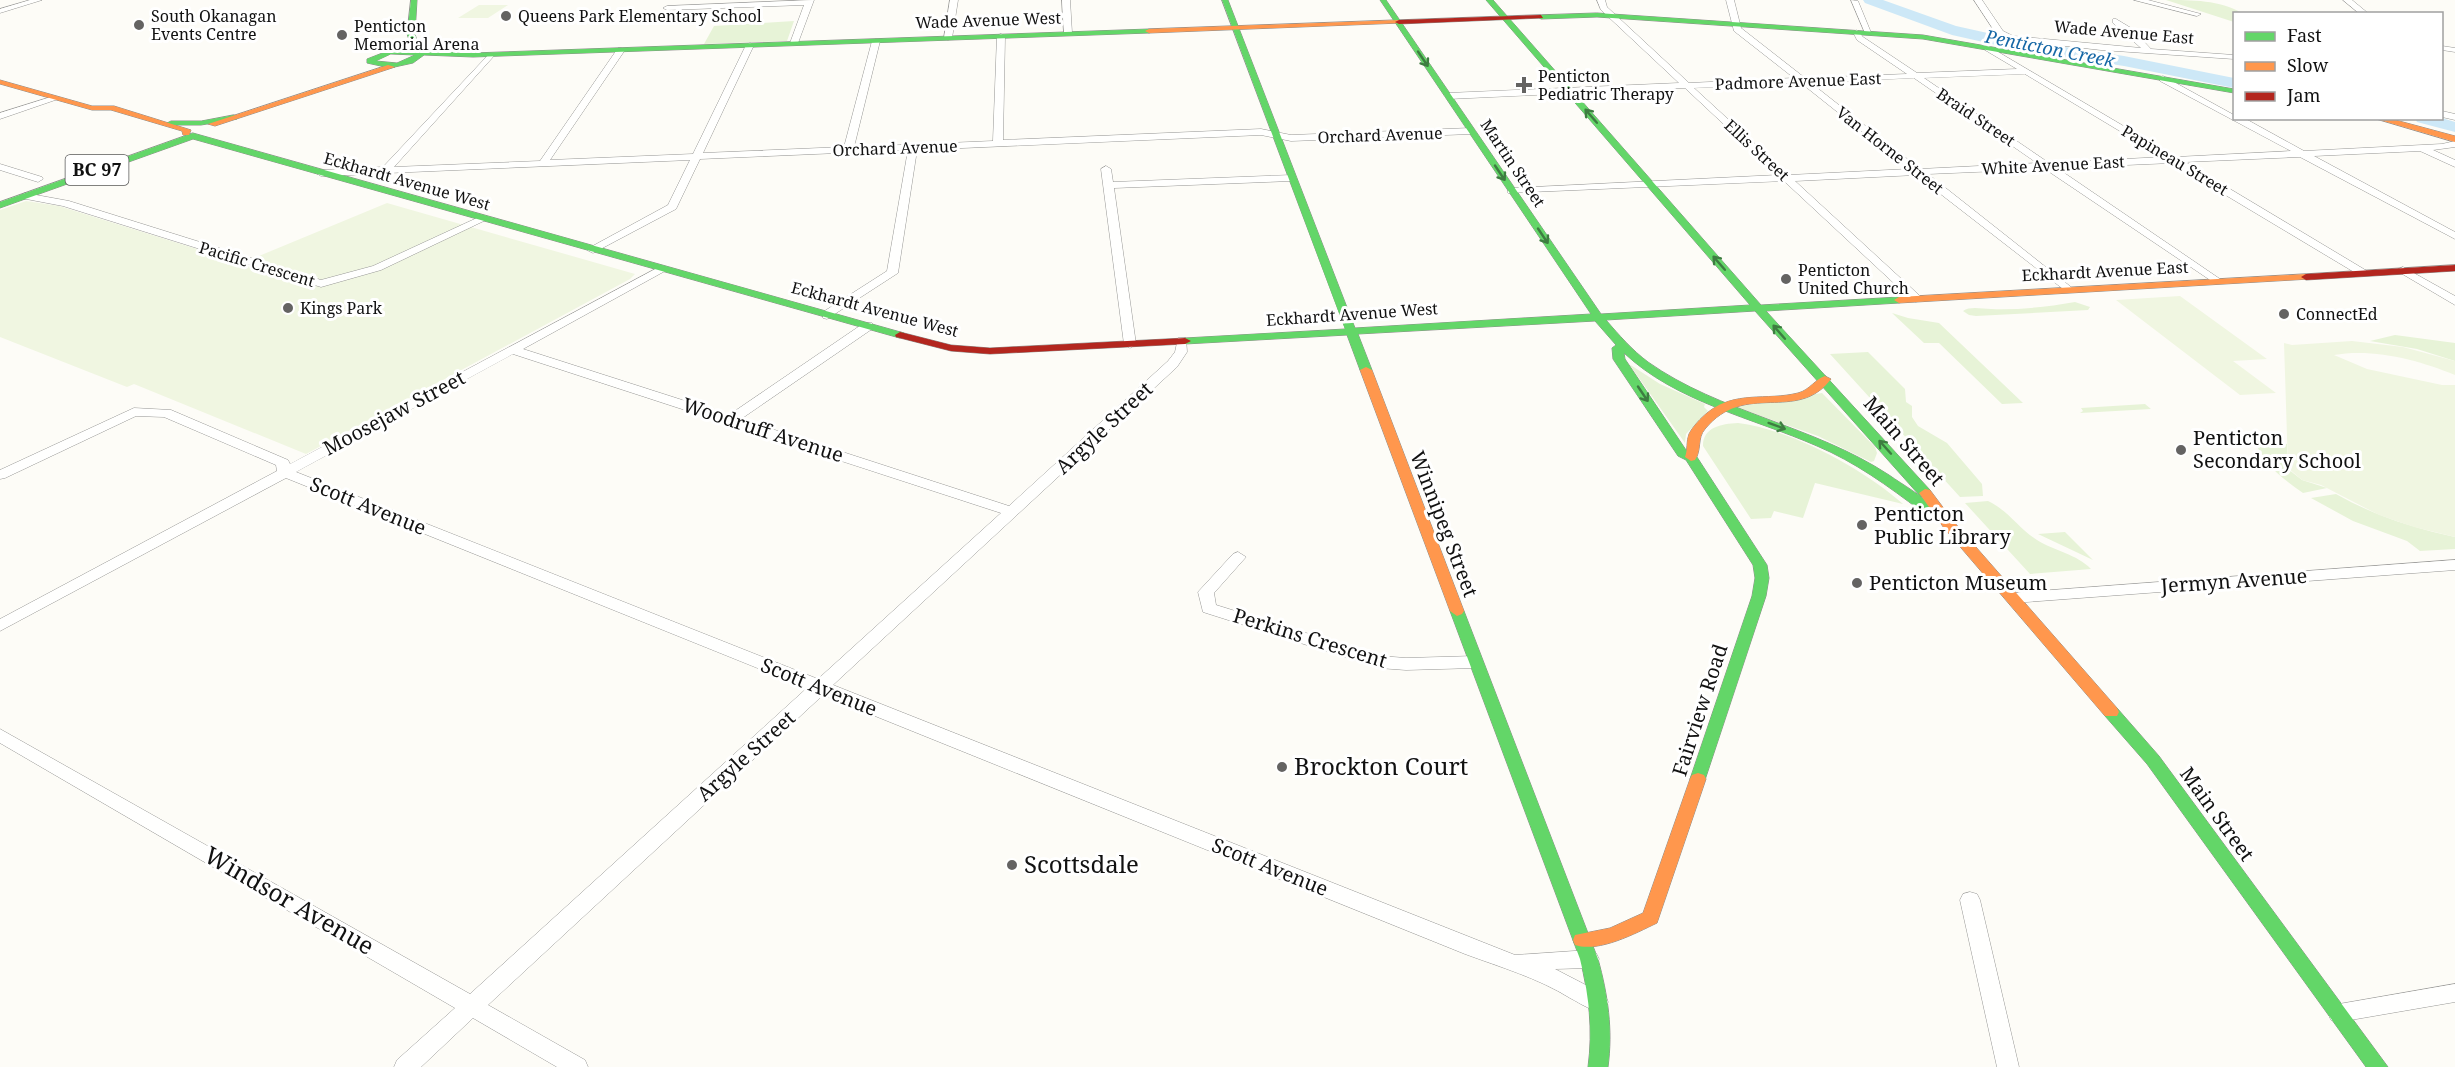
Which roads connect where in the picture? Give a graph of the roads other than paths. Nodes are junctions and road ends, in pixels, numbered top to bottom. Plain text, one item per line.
1 (38, 0) edge
2 (414, 0) edge
3 (954, 0) edge
4 (1066, 0) edge
5 (1225, 0) edge
6 (1383, 0) edge
7 (1489, 0) edge
8 (1602, 0) edge
9 (1730, 0) edge
10 (1854, 0) edge
11 (1978, 0) edge
12 (2138, 0) edge
13 (2347, 0) edge
14 (810, 2) edge
15 (668, 8) dead end
16 (3, 9) edge
17 (2363, 12) edge
18 (2197, 14) dead end
19 (1613, 16) junction
20 (1505, 18) junction
21 (2116, 21) dead end
22 (1398, 22) junction
23 (1736, 24) junction
24 (1236, 28) junction
25 (1863, 32) junction
26 (1068, 33) junction
27 (411, 36) junction
28 (1001, 36) junction
29 (948, 38) junction
30 (876, 40) junction
31 (794, 44) junction
32 (750, 45) junction
33 (1988, 48) junction
34 (621, 50) junction
35 (2148, 51) junction
36 (388, 53) junction
37 (490, 55) junction
38 (2233, 57) edge
39 (412, 58) junction
40 (373, 64) junction
41 (2027, 71) junction
42 (1916, 76) junction
43 (2163, 79) junction
44 (1802, 81) junction
45 (0, 82) edge
46 (338, 84) junction
47 (1688, 86) junction
48 (1569, 91) junction
49 (2233, 91) edge
50 (1448, 96) junction
51 (57, 98) junction
52 (276, 105) junction
53 (92, 108) junction
54 (0, 116) edge
55 (234, 117) junction
56 (2233, 117) edge
57 (124, 120) junction
58 (2239, 120) edge
59 (2384, 120) edge
60 (167, 123) junction
61 (1471, 131) junction
62 (190, 135) junction
63 (1276, 136) junction
64 (2455, 139) edge
65 (998, 144) junction
66 (2455, 144) edge
67 (913, 147) junction
68 (2420, 148) junction
69 (848, 150) junction
70 (2301, 153) junction
71 (696, 157) junction
72 (2174, 160) junction
73 (101, 162) junction
74 (542, 164) junction
75 (2455, 164) edge
76 (2047, 166) junction
77 (0, 167) edge
78 (1106, 169) dead end
79 (385, 170) junction
80 (1918, 172) junction
81 (319, 173) junction
82 (1292, 178) junction
83 (1787, 178) junction
84 (38, 179) dead end
85 (1108, 185) junction
86 (1650, 185) junction
87 (370, 187) junction
88 (1512, 191) junction
89 (25, 196) junction
90 (0, 198) edge
91 (0, 205) edge
92 (483, 219) junction
93 (2455, 236) edge
94 (593, 250) junction
95 (2455, 268) edge
96 (661, 269) junction
97 (2403, 270) junction
98 (2363, 273) junction
99 (2216, 281) junction
100 (2067, 290) junction
101 (1916, 298) junction
102 (2455, 301) edge
103 (1758, 307) junction
104 (827, 315) junction
105 (1597, 316) junction
106 (868, 327) junction
107 (1350, 331) junction
108 (1182, 341) junction
109 (1618, 343) junction
110 (1130, 344) junction
111 (511, 350) junction
112 (1825, 380) junction
113 (1722, 406) junction
114 (731, 420) junction
115 (1691, 457) junction
116 (284, 472) junction
117 (0, 476) edge
118 (1014, 512) junction
119 (1948, 525) junction
120 (1238, 557) dead end
121 (2455, 565) edge
122 (2013, 598) junction
123 (0, 626) edge
124 (1475, 662) junction
125 (821, 688) junction
126 (0, 735) edge
127 (1970, 900) dead end
128 (1586, 949) junction
129 (1510, 963) junction
130 (2455, 993) edge
131 (1600, 1004) junction
132 (471, 1006) junction
133 (2339, 1013) junction
134 (405, 1067) edge
135 (577, 1067) edge
136 (1598, 1067) edge
137 (2008, 1067) edge
138 (2378, 1067) edge

1 - 16 street
2 - 27 main road
3 - 29 street
4 - 26 street
5 - 24 main road, Winnipeg Street
6 - 22 main road, Martin Street
7 - 20 main road, Main Street
8 - 19 street, Ellis Street
9 - 23 street
10 - 25 street, Braid Street
11 - 35 street, Wade Avenue East
12 - 18 street
13 - 17 street
14 - 15 street
14 - 31 street
19 - 20 main road
19 - 23 main road
19 - 47 street, Ellis Street
20 - 22 main road, Wade Avenue West
20 - 48 main road, Main Street
21 - 35 street
22 - 24 main road, Wade Avenue West
22 -> 50 main road, Martin Street
23 - 25 main road
23 - 44 street, Van Horne Street
24 - 26 main road, Wade Avenue West
24 - 63 main road, Winnipeg Street
25 - 33 main road
25 - 42 street, Braid Street
26 - 28 main road, Wade Avenue West
27 - 36 main road
27 - 39 main road
28 - 29 main road, Wade Avenue West
28 - 65 street
29 - 30 main road, Wade Avenue West
30 - 31 main road, Wade Avenue West
30 - 69 street
31 - 32 main road, Wade Avenue West
32 - 34 main road, Wade Avenue West
32 - 71 street
33 - 41 street, Papineau Street
33 - 43 main road
34 - 37 main road, Wade Avenue West
34 - 74 street
35 - 38 street, Wade Avenue East
36 - 39 main road
36 - 40 main road
37 - 39 main road, Wade Avenue West
37 - 79 street
39 - 40 main road
39 - 46 main road
40 - 46 main road
41 - 42 street, Padmore Avenue East
41 - 72 street, Papineau Street
42 - 44 street, Padmore Avenue East
42 - 76 street, Braid Street
43 - 49 main road
43 - 56 street
44 - 47 street, Padmore Avenue East
44 - 80 street, Van Horne Street
45 - 51 main road, Eckhardt Avenue West
46 - 52 main road
47 - 48 street, Padmore Avenue East
47 - 83 street, Ellis Street
48 - 50 street, Padmore Avenue East
86 -> 48 main road, Main Street
50 - 61 main road, Martin Street
51 - 53 main road, Eckhardt Avenue West
51 - 54 street
52 - 55 main road
52 - 62 main road
53 - 57 main road, Eckhardt Avenue West
53 - 60 main road, Eckhardt Avenue West
55 - 60 main road
55 - 62 main road
57 - 62 main road, Eckhardt Avenue West
57 - 73 main road
58 - 70 street
59 - 64 main road
60 - 62 main road, Eckhardt Avenue West
61 - 63 street, Orchard Avenue
61 -> 88 main road, Martin Street
62 - 73 main road, BC 97
62 - 81 main road, Eckhardt Avenue West
62 - 89 main road, BC 97
63 - 65 street, Orchard Avenue
63 - 82 main road, Winnipeg Street
65 - 67 street, Orchard Avenue
66 - 68 street, White Avenue East
67 - 69 street, Orchard Avenue
67 - 104 street
68 - 70 street, White Avenue East
68 - 75 street
69 - 71 street, Orchard Avenue
70 - 72 street, White Avenue East
70 - 93 street
71 - 74 street, Orchard Avenue
71 - 94 street
72 - 76 street, White Avenue East
72 - 98 street, Papineau Street
73 - 90 main road, BC 97
74 - 79 street, Orchard Avenue
76 - 80 street, White Avenue East
76 - 99 street, Braid Street
77 - 84 street
78 - 85 street
79 - 81 street, Orchard Avenue
79 - 87 street
80 - 83 street, White Avenue East
80 - 100 street, Van Horne Street
81 - 87 main road, Eckhardt Avenue West
82 - 85 street
82 - 107 main road, Winnipeg Street
83 - 86 street, White Avenue East
83 - 101 street, Ellis Street
85 - 110 street
86 - 88 street, White Avenue East
103 -> 86 main road, Main Street
87 - 92 main road, Eckhardt Avenue West
88 -> 105 main road, Martin Street
89 - 91 main road, BC 97
89 - 92 street, Pacific Crescent
92 - 94 main road, Eckhardt Avenue West
94 - 96 main road, Eckhardt Avenue West
95 - 97 main road, Eckhardt Avenue East
96 - 104 main road, Eckhardt Avenue West
96 - 111 street, Moosejaw Street
97 - 98 main road, Eckhardt Avenue East
97 - 102 street
98 - 99 main road, Eckhardt Avenue East
99 - 100 main road, Eckhardt Avenue East
100 - 101 main road, Eckhardt Avenue East
101 - 103 main road, Eckhardt Avenue East
103 - 105 main road, Eckhardt Avenue West
112 -> 103 main road, Main Street
104 - 106 main road, Eckhardt Avenue West
105 - 107 main road, Eckhardt Avenue West
105 - 109 main road, Martin Street
106 - 110 main road, Eckhardt Avenue West
106 - 114 street
107 - 108 main road, Eckhardt Avenue West
107 - 124 main road, Winnipeg Street
108 - 110 main road, Eckhardt Avenue West
108 - 118 street, Argyle Street
109 - 113 main road, Martin Street
109 -> 115 main road, Martin Street
111 - 114 street, Woodruff Avenue
111 - 116 street, Moosejaw Street
112 - 113 main road
119 -> 112 main road, Main Street
113 - 115 main road
113 -> 119 main road, Martin Street
114 - 118 street, Woodruff Avenue
115 - 128 main road, Fairview Road
116 - 117 street, Scott Avenue
116 - 123 street, Moosejaw Street
116 - 125 street, Scott Avenue
118 - 125 street, Argyle Street
119 - 122 main road, Main Street
120 - 124 street, Perkins Crescent
121 - 122 street, Jermyn Avenue
122 - 133 main road, Main Street
124 - 128 main road, Winnipeg Street
125 - 129 street, Scott Avenue
125 - 132 street, Argyle Street
126 - 132 street, Windsor Avenue
127 - 137 street
128 - 129 street, Scott Avenue
128 - 131 main road, Winnipeg Street
129 - 131 street, Scott Avenue
130 - 133 street
131 - 136 main road, Winnipeg Street
132 - 134 street, Argyle Street
132 - 135 street, Windsor Avenue
133 - 138 main road, Main Street

